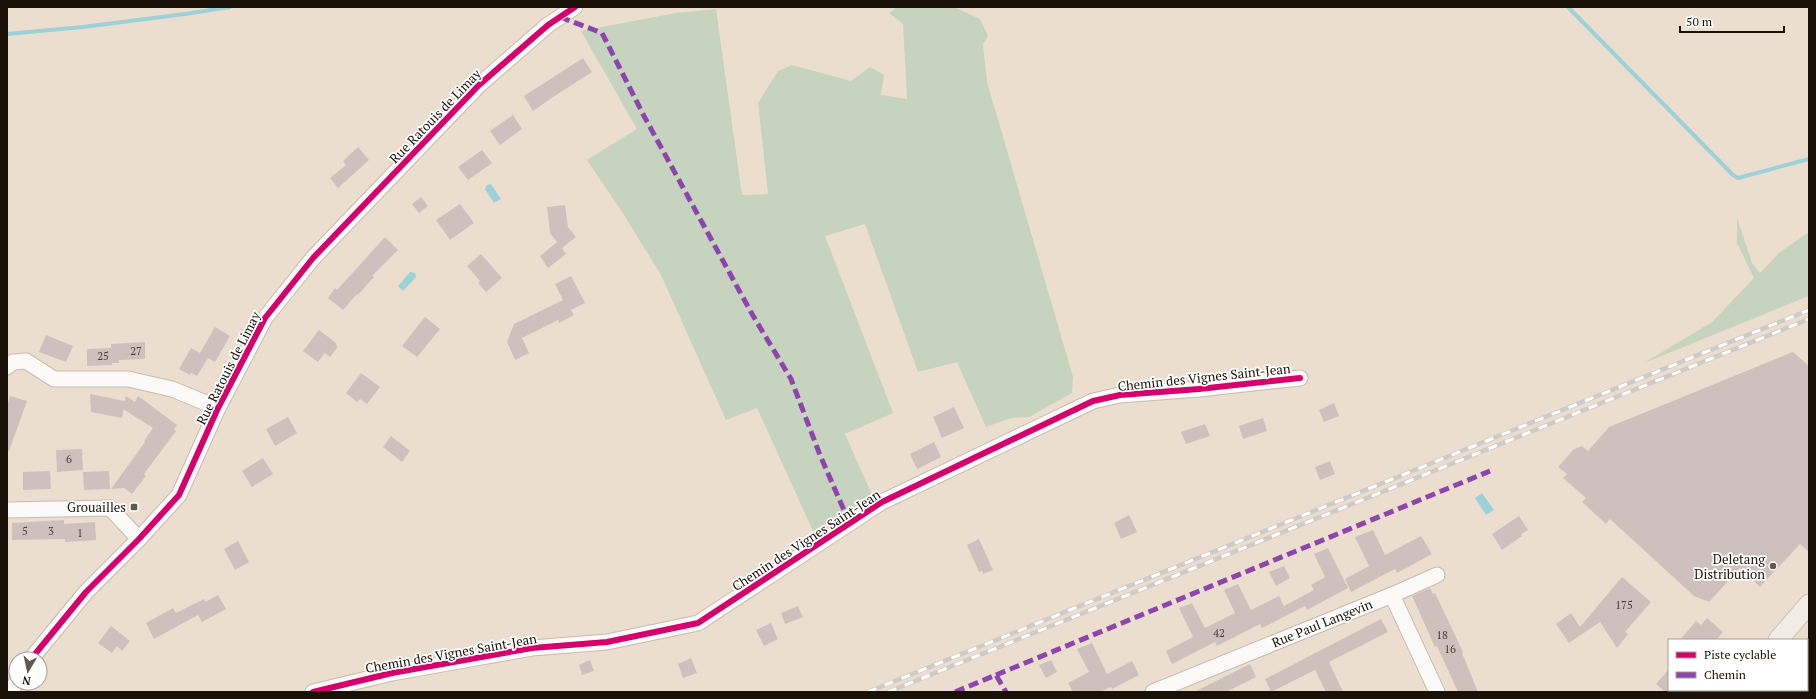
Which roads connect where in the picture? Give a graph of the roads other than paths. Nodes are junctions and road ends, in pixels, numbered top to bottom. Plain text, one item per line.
1 (575, 7) edge
2 (7, 367) edge
3 (1300, 378) dead end
4 (218, 408) junction
5 (7, 510) edge
6 (139, 539) junction
7 (1437, 575) dead end
8 (1392, 595) junction
9 (1809, 605) edge
10 (1779, 639) edge
11 (38, 651) edge
12 (1179, 687) edge
13 (313, 692) edge
14 (1153, 692) edge
15 (1437, 692) edge

1 - 4 street, Rue Ratouis de Limay
2 - 4 street
3 - 13 street, Chemin des Vignes Saint-Jean
4 - 6 street, Rue Ratouis de Limay
5 - 6 street
6 - 11 street, Rue Ratouis de Limay
7 - 8 street, Rue Paul Langevin
8 - 12 street, Rue Paul Langevin
8 - 15 street
9 - 10 main road
12 - 14 street, Rue Paul Langevin

